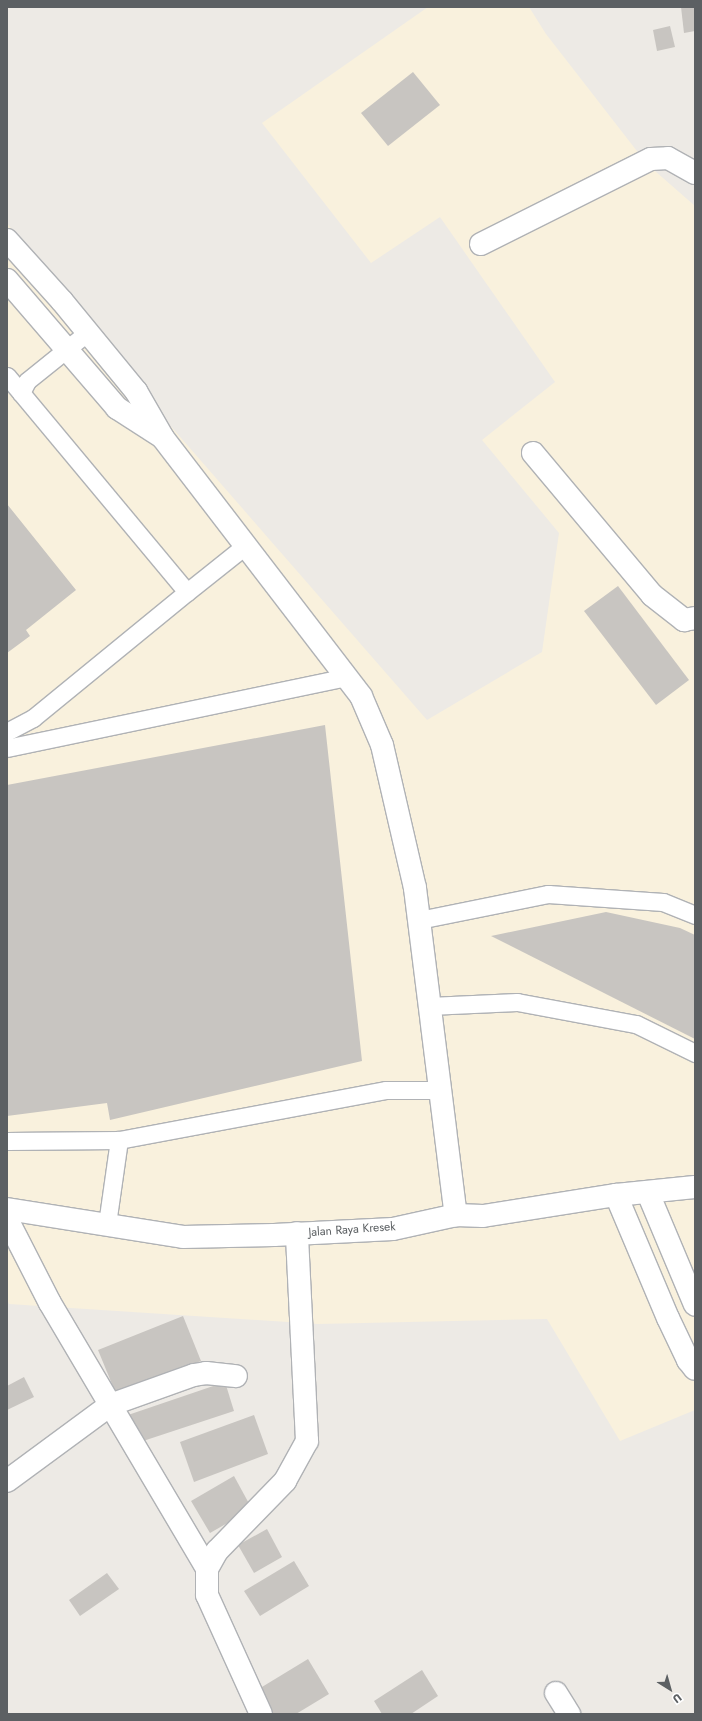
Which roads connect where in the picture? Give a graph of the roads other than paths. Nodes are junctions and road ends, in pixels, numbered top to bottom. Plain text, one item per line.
1 (695, 173) edge
2 (7, 240) edge
3 (481, 244) dead end
4 (7, 280) edge
5 (88, 332) junction
6 (67, 350) junction
7 (7, 376) edge
8 (21, 393) junction
9 (163, 438) junction
10 (533, 452) dead end
11 (246, 545) junction
12 (187, 592) junction
13 (695, 618) edge
14 (346, 677) junction
15 (7, 732) edge
16 (7, 748) edge
17 (695, 915) edge
18 (419, 920) junction
19 (430, 1006) junction
20 (695, 1053) edge
21 (440, 1090) junction
22 (119, 1140) junction
23 (7, 1141) edge
24 (695, 1187) edge
25 (648, 1193) junction
26 (616, 1196) junction
27 (7, 1209) edge
28 (456, 1215) junction
29 (7, 1219) edge
30 (108, 1224) junction
31 (297, 1233) junction
32 (695, 1306) edge
33 (695, 1369) edge
34 (236, 1376) dead end
35 (110, 1405) junction
36 (7, 1481) edge
37 (207, 1569) junction
38 (556, 1693) dead end
39 (261, 1714) edge
40 (569, 1714) edge

1 - 3 street
2 - 5 street
4 - 6 street
5 - 6 lane
5 - 9 street
6 - 8 lane
6 - 9 street
7 - 8 lane
8 - 12 lane
9 - 11 street
10 - 13 street
11 - 12 lane
11 - 14 street
12 - 15 lane
14 - 16 lane
14 - 18 street
17 - 18 lane
18 - 19 street
19 - 20 lane
19 - 21 street
21 - 22 lane
21 - 28 street
22 - 23 lane
22 - 30 lane
24 - 25 street, Jalan Raya Kresek
25 - 26 street, Jalan Raya Kresek
25 - 32 street
26 - 28 street, Jalan Raya Kresek
26 - 33 street
27 - 30 street, Jalan Raya Kresek
28 - 31 street, Jalan Raya Kresek
29 - 35 street
30 - 31 street, Jalan Raya Kresek
31 - 37 street
34 - 35 street
35 - 36 street
35 - 37 street
37 - 39 street
38 - 40 street

